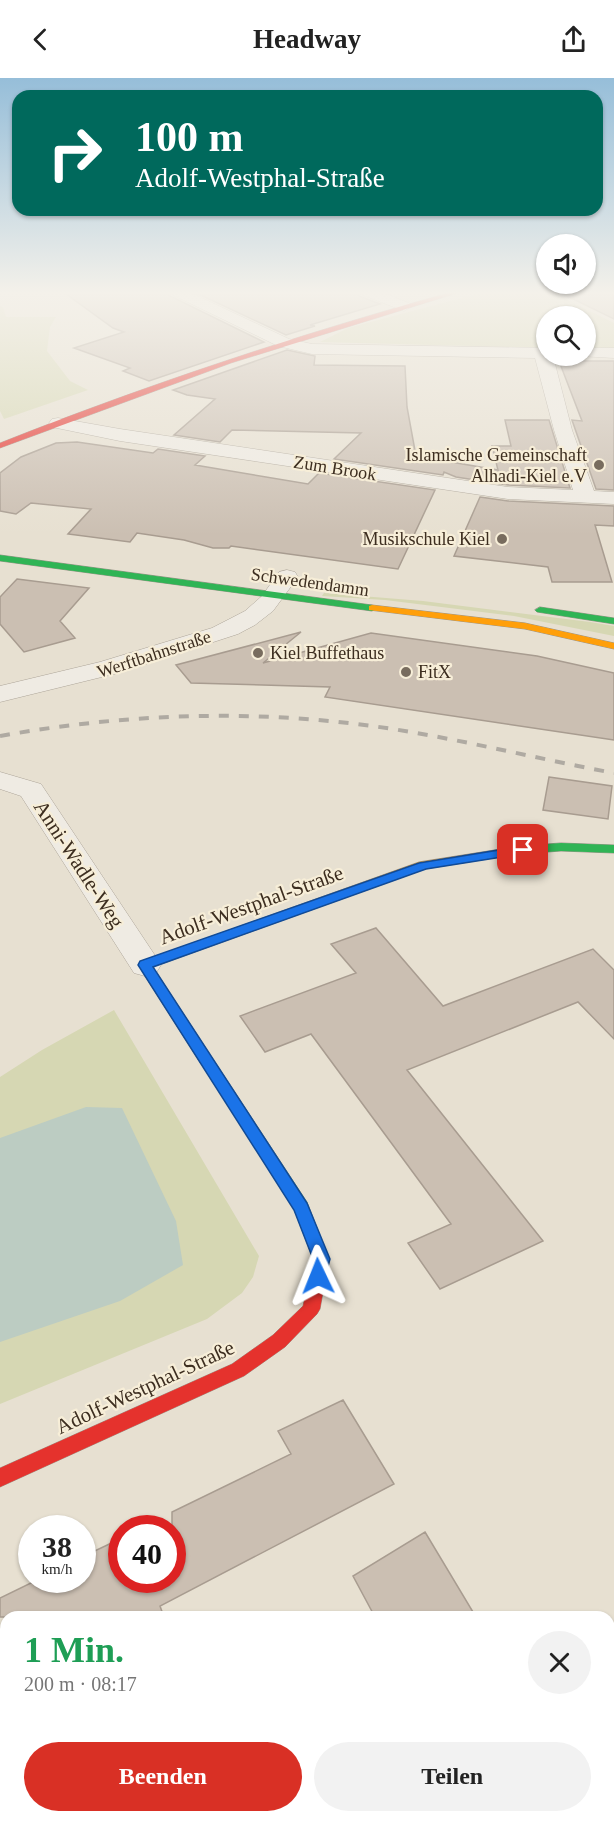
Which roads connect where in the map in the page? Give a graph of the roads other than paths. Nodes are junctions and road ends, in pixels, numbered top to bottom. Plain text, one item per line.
1 (201, 372) edge
2 (549, 372) edge
3 (58, 423) junction
4 (0, 446) edge
5 (586, 498) junction
6 (614, 498) edge
7 (0, 558) edge
8 (285, 582) junction
9 (525, 608) dead end
10 (614, 621) edge
11 (614, 646) edge
12 (0, 694) edge
13 (0, 780) edge
14 (614, 849) edge
15 (145, 965) junction
16 (0, 1478) edge

1 - 3 main road
2 - 5 street
3 - 4 main road
3 - 5 street, Zum Brook
5 - 6 street, Zum Brook
7 - 8 main road, Schwedendamm
8 - 11 main road, Schwedendamm
8 - 12 street, Werftbahnstraße
9 - 10 main road
13 - 15 street, Anni-Wadle-Weg
14 - 15 main road, Adolf-Westphal-Straße
15 - 16 main road, Adolf-Westphal-Straße

